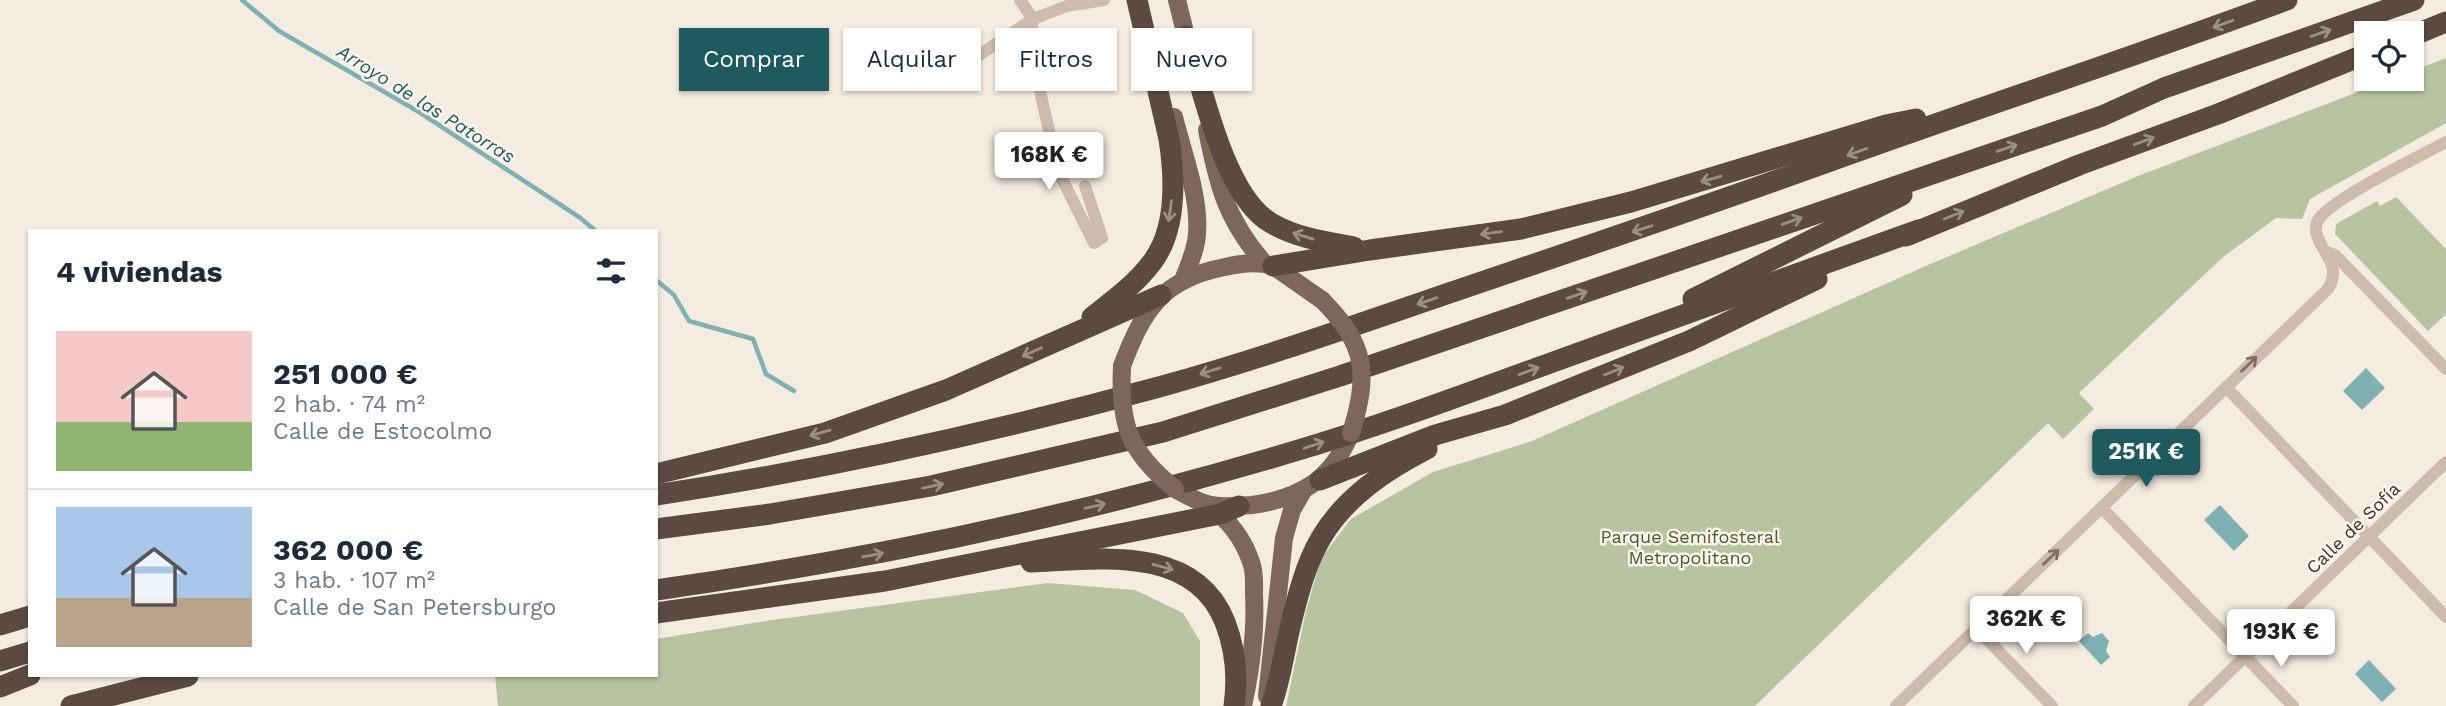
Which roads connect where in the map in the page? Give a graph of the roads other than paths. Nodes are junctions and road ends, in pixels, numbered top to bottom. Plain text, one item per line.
1 (1020, 0) edge
2 (1104, 0) edge
3 (1137, 0) edge
4 (1145, 0) edge
5 (1177, 0) edge
6 (2287, 0) edge
7 (2414, 0) edge
8 (1033, 19) junction
9 (2446, 22) edge
10 (1184, 28) edge
11 (2424, 31) edge
12 (981, 54) edge
13 (2354, 59) edge
14 (1198, 91) edge
15 (1203, 91) edge
16 (2013, 96) junction
17 (2446, 142) edge
18 (1977, 159) junction
19 (1085, 186) dead end
20 (1918, 230) junction
21 (1370, 250) junction
22 (2327, 252) junction
23 (1268, 265) junction
24 (1183, 280) junction
25 (1161, 295) junction
26 (1073, 333) junction
27 (1600, 345) junction
28 (2446, 369) edge
29 (2226, 387) junction
30 (1505, 415) junction
31 (2446, 462) edge
32 (658, 474) edge
33 (1312, 486) junction
34 (658, 495) edge
35 (2102, 508) junction
36 (1215, 511) junction
37 (770, 514) junction
38 (658, 529) edge
39 (2369, 537) junction
40 (658, 539) edge
41 (973, 564) junction
42 (1254, 584) junction
43 (658, 590) edge
44 (658, 613) edge
45 (28, 617) edge
46 (2446, 617) edge
47 (0, 625) edge
48 (1976, 628) junction
49 (28, 653) edge
50 (2245, 656) junction
51 (0, 661) edge
52 (28, 676) edge
53 (184, 677) edge
54 (0, 687) edge
55 (1236, 703) edge
56 (71, 706) edge
57 (1268, 706) edge
58 (1896, 706) edge
59 (2052, 706) edge
60 (2194, 706) edge
61 (2293, 706) edge

1 - 8 street
2 - 8 street
3 -> 26 highway
4 - 24 main road
5 - 10 main road
6 -> 16 highway
18 -> 7 highway
8 - 12 street
8 - 19 street
9 - 11 highway
20 -> 13 highway
14 - 23 main road
21 -> 15 highway
16 -> 21 highway
16 -> 34 highway
17 - 22 street
18 - 27 highway
37 -> 18 highway
20 - 27 highway
30 -> 20 highway
21 - 23 highway
22 - 28 street
29 -> 22 street
23 - 24 main road
23 - 33 main road, bridge
24 - 25 main road
25 - 26 highway
25 - 36 main road, bridge
26 -> 32 highway
43 -> 27 highway
29 - 35 street
29 - 39 street
30 - 33 highway
30 - 57 highway
31 - 39 street, Calle de Sofía
33 - 36 main road
33 - 57 main road
48 -> 35 street
35 - 50 street
36 - 41 highway
36 - 42 main road
36 - 42 main road
37 - 38 highway
37 - 40 highway
39 - 46 street
39 - 50 street, Calle de Sofía
41 - 44 highway
41 -> 55 highway
42 - 55 main road
45 - 47 highway
48 - 58 street
48 - 59 street
49 - 51 highway
50 - 60 street, Calle de Sofía
50 - 61 street
52 - 54 highway
53 - 56 highway

